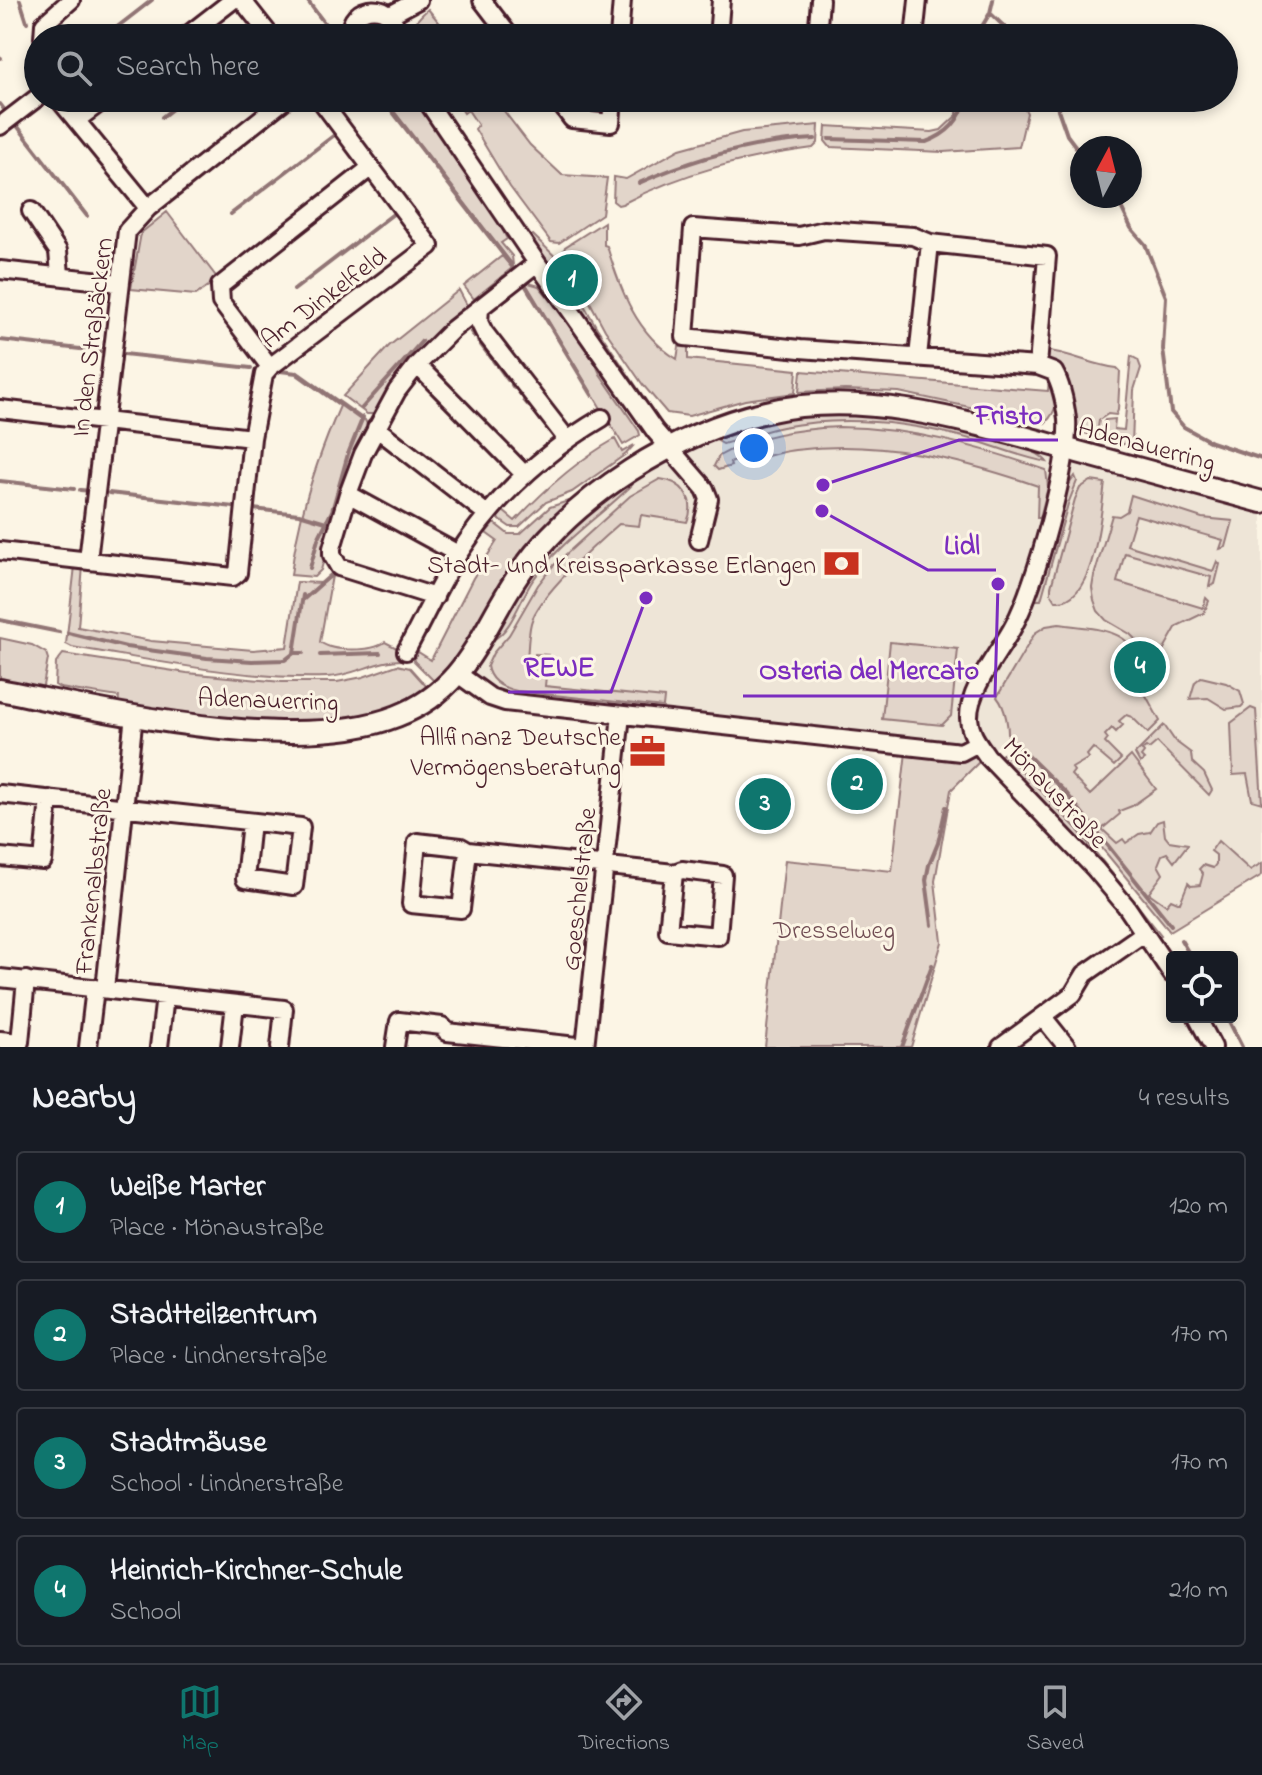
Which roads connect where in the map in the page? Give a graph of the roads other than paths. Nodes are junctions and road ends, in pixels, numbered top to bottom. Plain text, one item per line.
1 (71, 0) edge
2 (233, 0) edge
3 (242, 0) edge
4 (418, 0) edge
5 (482, 0) edge
6 (622, 0) edge
7 (721, 0) edge
8 (820, 0) edge
9 (918, 0) edge
10 (355, 6) edge
11 (390, 15) junction
12 (44, 24) edge
13 (202, 24) edge
14 (261, 24) edge
15 (395, 24) edge
16 (500, 24) edge
17 (620, 24) edge
18 (719, 24) edge
19 (818, 24) edge
20 (915, 24) edge
21 (24, 108) edge
22 (71, 112) edge
23 (87, 112) edge
24 (269, 112) edge
25 (329, 112) edge
26 (435, 112) edge
27 (567, 112) edge
28 (612, 112) edge
29 (78, 119) junction
30 (0, 126) edge
31 (370, 168) junction
32 (148, 208) junction
33 (31, 211) dead end
34 (930, 243) junction
35 (537, 263) junction
36 (0, 270) edge
37 (60, 275) junction
38 (120, 283) junction
39 (480, 309) junction
40 (918, 357) junction
41 (417, 365) junction
42 (1038, 366) junction
43 (270, 367) junction
44 (0, 409) edge
45 (602, 418) dead end
46 (104, 422) junction
47 (376, 428) junction
48 (252, 438) junction
49 (566, 438) junction
50 (1064, 448) junction
51 (670, 449) junction
52 (524, 474) junction
53 (348, 494) junction
54 (1262, 502) edge
55 (487, 514) junction
56 (699, 540) dead end
57 (0, 551) edge
58 (458, 554) junction
59 (88, 560) junction
60 (435, 597) junction
61 (406, 651) dead end
62 (458, 674) junction
63 (0, 690) edge
64 (134, 715) junction
65 (621, 715) junction
66 (978, 743) junction
67 (0, 794) edge
68 (49, 799) junction
69 (123, 807) junction
70 (251, 822) junction
71 (468, 851) junction
72 (0, 857) edge
73 (605, 865) junction
74 (674, 873) junction
75 (1144, 933) junction
76 (1166, 965) edge
77 (0, 978) edge
78 (26, 980) junction
79 (100, 989) junction
80 (165, 996) junction
81 (235, 1004) junction
82 (1043, 1017) junction
83 (1200, 1023) edge
84 (0, 1040) edge
85 (446, 1040) edge
86 (517, 1043) edge
87 (1209, 1045) edge
88 (88, 1047) edge
89 (159, 1047) edge
90 (230, 1047) edge
91 (280, 1047) edge
92 (395, 1047) edge
93 (585, 1047) edge
94 (1001, 1047) edge
95 (1067, 1047) edge

1 - 12 street
2 - 13 street
3 - 14 street
4 - 11 street
5 - 16 street
6 - 17 street
7 - 18 street
8 - 19 street
9 - 20 street
10 - 11 street
11 - 15 street
21 - 30 street
22 - 29 street
23 - 29 street
24 - 32 street, In den Straßäckern
25 - 31 street, Am Dinkelfeld
26 - 35 street
27 - 28 street
29 - 32 street
31 - 43 street
31 - 43 street, Am Dinkelfeld
32 - 38 street, In den Straßäckern
33 - 37 street
34 - 40 street
34 - 40 street
34 - 42 street
35 - 39 street
35 - 51 street
36 - 37 street
37 - 38 street
38 - 46 street, In den Straßäckern
39 - 41 street
39 - 49 street
40 - 42 street
41 - 47 street
41 - 52 street
42 - 50 street, Mönaustraße
43 - 48 street, Am Dinkelfeld
44 - 46 street
45 - 49 street
46 - 48 street
46 - 59 street, In den Straßäckern
47 - 53 street
47 - 55 street
48 - 59 street, Am Dinkelfeld
49 - 52 street
50 - 51 main road, Adenauerring
50 - 54 main road, Adenauerring
50 - 66 street, Mönaustraße
51 - 56 street
51 - 62 main road, Adenauerring
52 - 55 street
53 - 58 street
53 - 60 street
55 - 58 street
57 - 59 street
58 - 60 street
60 - 61 street
62 - 64 main road, Adenauerring
62 - 65 street
63 - 64 main road, Adenauerring
64 - 69 street, Frankenalbstraße
65 - 66 street
65 - 73 street, Goeschelstraße
66 - 75 street, Mönaustraße
67 - 68 street
68 - 69 street
68 - 72 street
69 - 70 street
69 - 79 street, Frankenalbstraße
70 - 70 street
71 - 71 street
71 - 73 street
73 - 74 street
73 - 93 street, Goeschelstraße
74 - 74 street
75 - 76 street, Mönaustraße
75 - 82 street
77 - 78 street
78 - 79 street
78 - 84 street
79 - 80 street, Frankenalbstraße
79 - 88 street, Frankenalbstraße
80 - 81 street, Frankenalbstraße
80 - 89 street
81 - 90 street
81 - 91 street, Frankenalbstraße
82 - 94 street
82 - 95 street
83 - 87 street
85 - 86 street, Goeschelstraße
85 - 92 street, Goeschelstraße
86 - 93 street, Goeschelstraße

